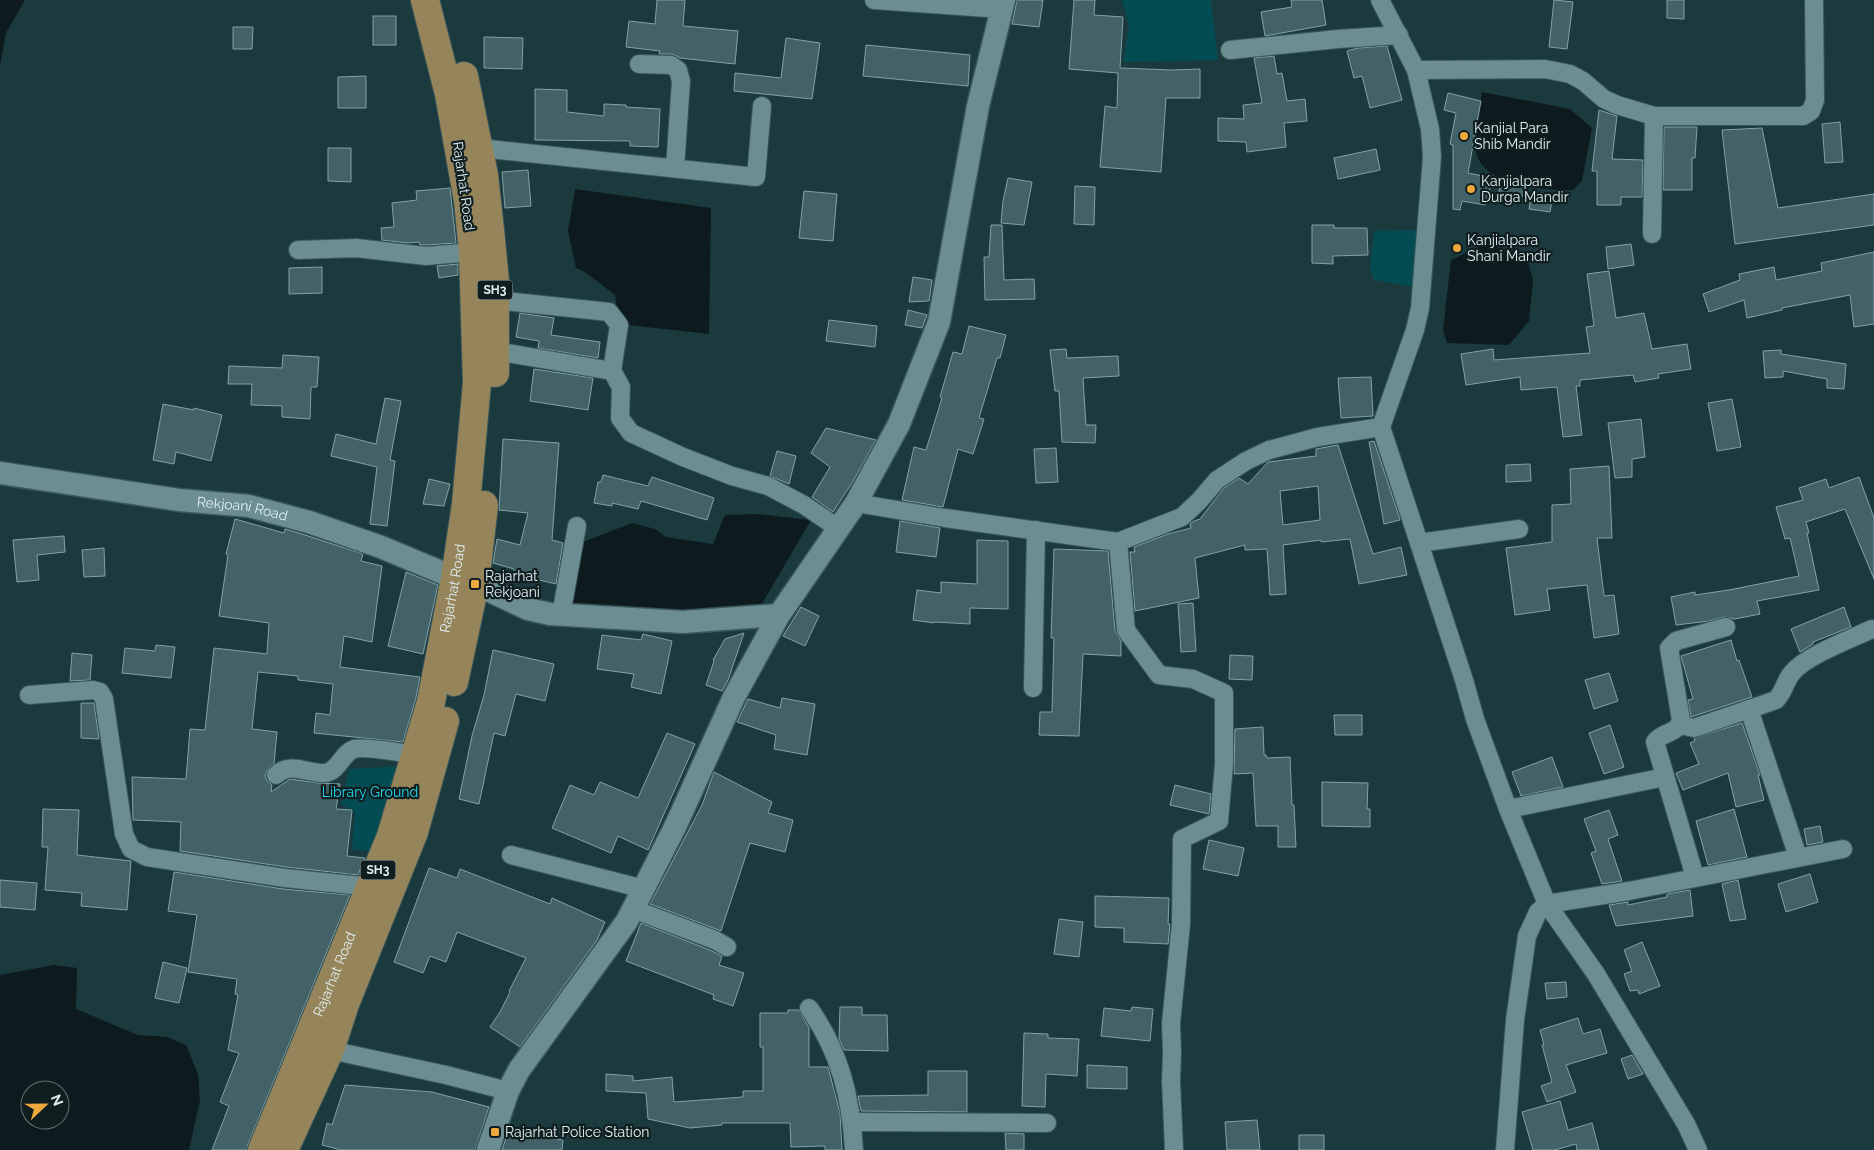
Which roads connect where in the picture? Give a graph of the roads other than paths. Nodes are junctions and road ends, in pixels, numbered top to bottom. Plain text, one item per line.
1 (425, 0) edge
2 (442, 0) edge
3 (874, 0) edge
4 (1380, 0) edge
5 (1814, 0) edge
6 (1003, 4) edge
7 (1399, 35) junction
8 (1230, 50) dead end
9 (639, 64) dead end
10 (1416, 70) junction
11 (762, 106) dead end
12 (1654, 116) junction
13 (479, 148) junction
14 (675, 168) junction
15 (1652, 234) dead end
16 (298, 250) dead end
17 (473, 252) junction
18 (495, 300) junction
19 (495, 351) junction
20 (612, 371) junction
21 (1381, 426) junction
22 (0, 473) edge
23 (856, 503) junction
24 (577, 526) dead end
25 (838, 528) junction
26 (1036, 530) junction
27 (1519, 530) dead end
28 (1118, 542) junction
29 (1419, 543) junction
30 (465, 581) junction
31 (561, 615) junction
32 (779, 615) junction
33 (1726, 628) dead end
34 (1872, 628) dead end
35 (1033, 688) dead end
36 (28, 695) dead end
37 (1749, 709) junction
38 (1680, 725) junction
39 (416, 755) junction
40 (276, 775) dead end
41 (1665, 777) junction
42 (1508, 809) junction
43 (1843, 848) dead end
44 (511, 855) dead end
45 (1798, 857) junction
46 (1695, 877) junction
47 (371, 887) junction
48 (644, 889) junction
49 (1547, 904) junction
50 (633, 909) junction
51 (726, 947) dead end
52 (809, 1008) dead end
53 (330, 1050) junction
54 (508, 1091) junction
55 (852, 1122) junction
56 (1047, 1123) dead end
57 (262, 1150) edge
58 (284, 1150) edge
59 (488, 1150) edge
60 (854, 1150) edge
61 (1174, 1150) edge
62 (1505, 1150) edge
63 (1698, 1150) edge

1 - 17 main road, Rajarhat Road / SH3
2 - 13 main road, Rajarhat Road / SH3
3 - 6 street
4 - 7 street
5 - 12 street
6 - 23 street
7 - 8 street
7 - 10 street
9 - 14 street
10 - 12 street
10 - 21 street
11 - 14 street
12 - 15 street
13 - 14 street
13 - 18 main road, Rajarhat Road / SH3
16 - 17 street
17 - 30 main road, Rajarhat Road / SH3
18 - 19 main road, Rajarhat Road / SH3
18 - 20 street
19 - 20 street
19 - 30 main road, Rajarhat Road / SH3
20 - 25 street
21 - 28 street
21 - 29 street
22 - 30 street, Rekjoani Road
23 - 25 street
23 - 26 street
24 - 31 street
25 - 32 street
26 - 28 street
26 - 35 street
27 - 29 street
28 - 61 street
29 - 42 street
30 - 31 street, Rekjoani Road
30 - 39 main road, Rajarhat Road / SH3
30 - 53 main road, Rajarhat Road / SH3
31 - 32 street, Rekjoani Road
32 - 48 street
33 - 38 street
34 - 37 street
36 - 47 street
37 - 38 street
37 - 45 street
38 - 41 street
39 - 40 street
39 - 47 main road, Rajarhat Road / SH3
41 - 42 street
41 - 46 street
42 - 49 street
43 - 45 street
44 - 48 street
45 - 46 street
46 - 49 street
47 - 57 main road, Rajarhat Road / SH3
48 - 50 street
49 - 62 street
49 - 63 street
50 - 51 street
50 - 54 street
52 - 55 street
53 - 54 street
53 - 58 main road, Rajarhat Road / SH3
54 - 59 street
55 - 56 street
55 - 60 street

